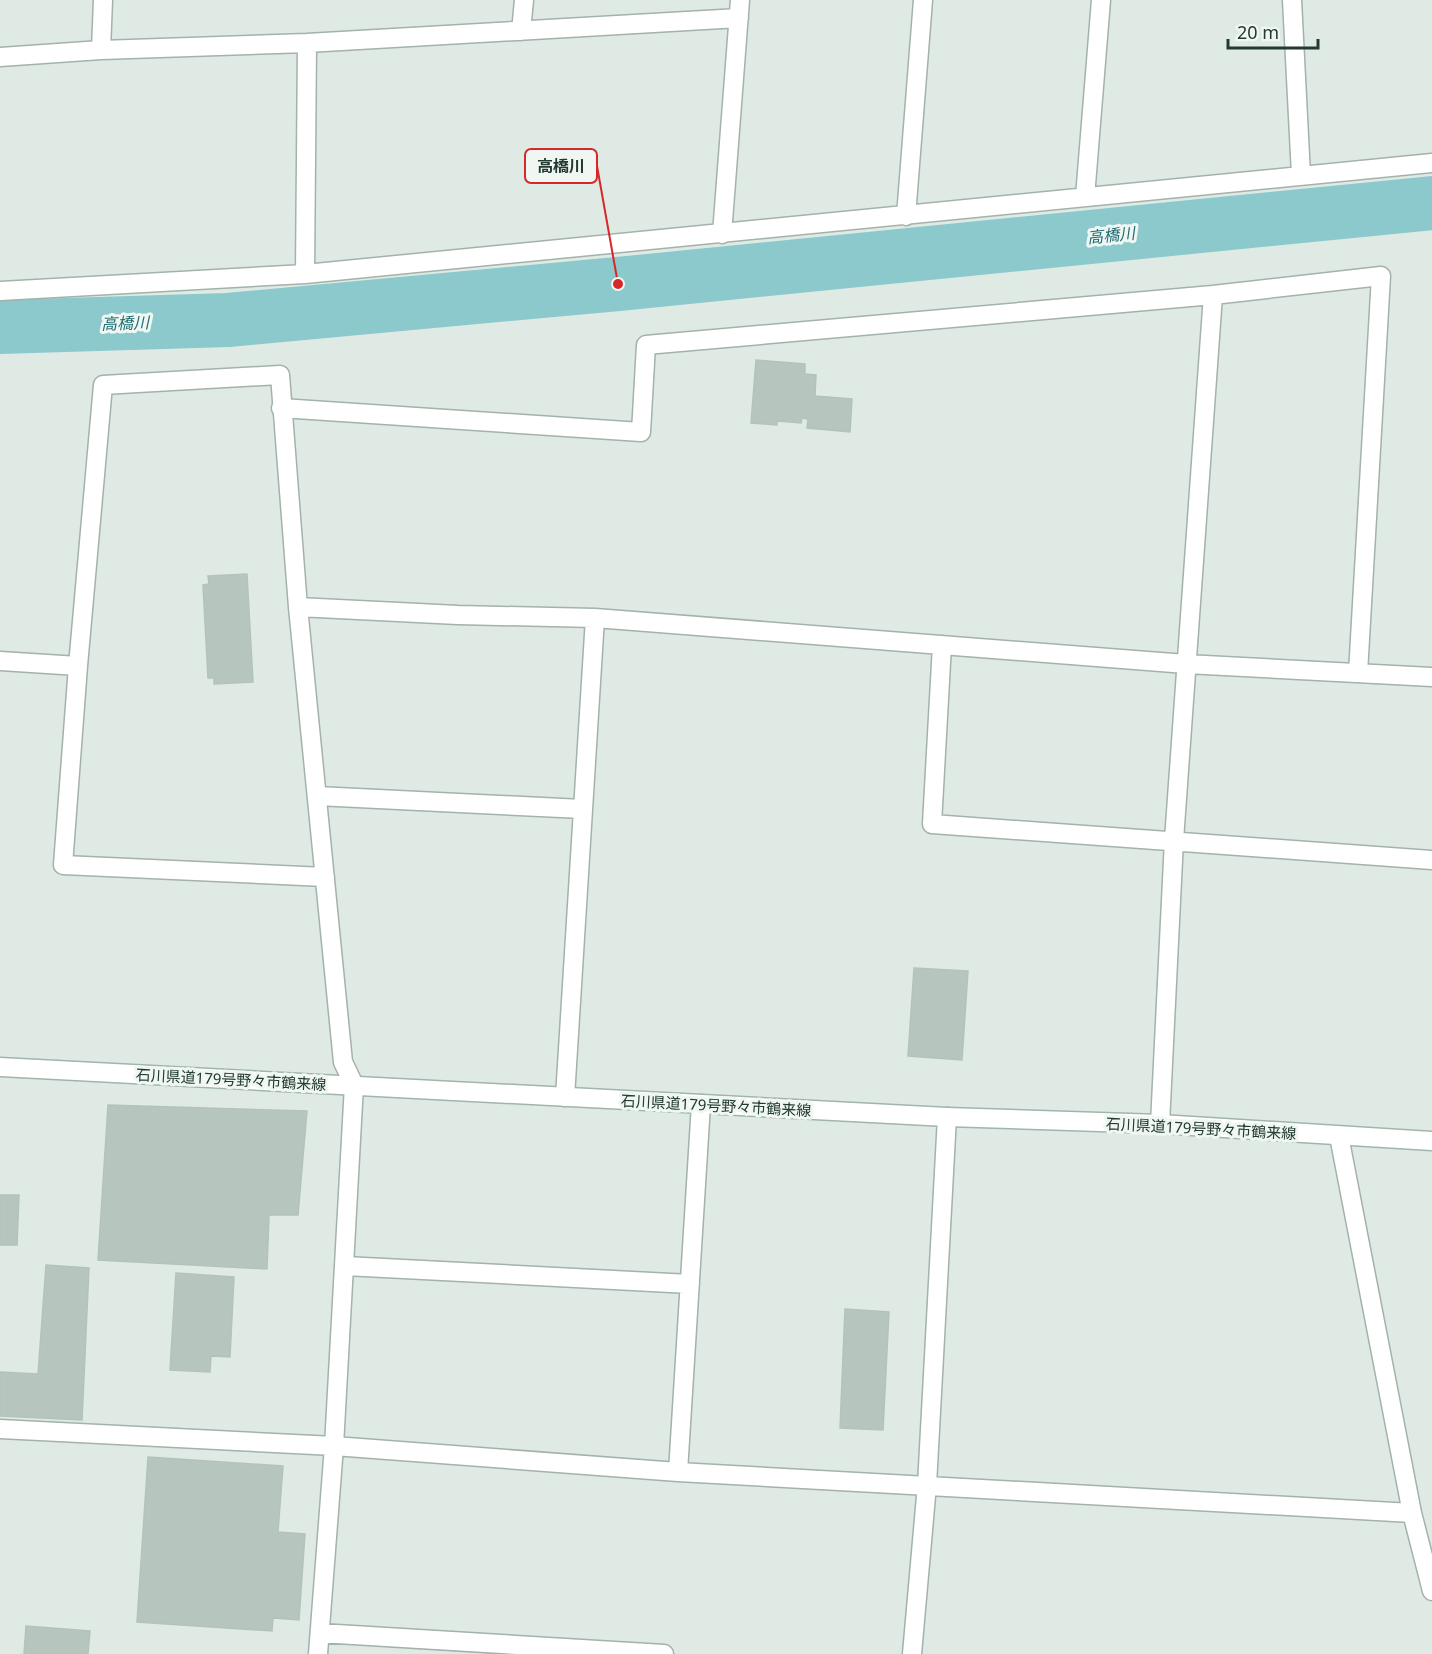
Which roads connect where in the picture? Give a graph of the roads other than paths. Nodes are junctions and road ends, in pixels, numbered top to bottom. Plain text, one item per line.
1 (104, 0) edge
2 (524, 0) edge
3 (740, 0) edge
4 (923, 0) edge
5 (1101, 0) edge
6 (1292, 0) edge
7 (739, 18) junction
8 (521, 31) junction
9 (307, 43) junction
10 (101, 50) junction
11 (0, 57) edge
12 (1432, 163) edge
13 (1301, 175) junction
14 (1085, 197) junction
15 (906, 216) junction
16 (722, 234) junction
17 (305, 274) junction
18 (0, 291) edge
19 (1213, 295) junction
20 (281, 408) junction
21 (298, 607) junction
22 (595, 618) junction
23 (942, 645) junction
24 (0, 661) edge
25 (1186, 664) junction
26 (78, 666) junction
27 (1358, 673) junction
28 (1432, 677) edge
29 (317, 796) junction
30 (582, 809) junction
31 (1174, 840) junction
32 (1432, 860) edge
33 (325, 877) junction
34 (0, 1067) edge
35 (354, 1085) junction
36 (565, 1097) junction
37 (701, 1104) junction
38 (947, 1118) junction
39 (1160, 1124) junction
40 (1339, 1136) junction
41 (1432, 1142) edge
42 (345, 1266) junction
43 (690, 1284) junction
44 (0, 1429) edge
45 (334, 1446) junction
46 (678, 1472) junction
47 (927, 1485) junction
48 (1412, 1513) junction
49 (1432, 1591) edge
50 (320, 1633) junction
51 (318, 1654) edge
52 (664, 1654) edge
53 (912, 1654) edge

1 - 10 street
2 - 8 street
3 - 7 street
4 - 15 street
5 - 14 street
6 - 13 street
7 - 8 street
7 - 16 street
8 - 9 street
9 - 10 street
9 - 17 street
10 - 11 street
12 - 13 street
13 - 14 street
14 - 15 street
15 - 16 street
16 - 17 street
17 - 18 street
19 - 20 street
19 - 25 street
19 - 27 street
20 - 21 street
20 - 26 street
21 - 22 street
21 - 29 street
22 - 23 street
22 - 30 street
23 - 25 street
23 - 31 street
24 - 26 street
25 - 27 street
25 - 31 street
26 - 33 street
27 - 28 street
29 - 30 street
29 - 33 street
30 - 36 street
31 - 32 street
31 - 39 street
33 - 35 street
34 - 35 street, 石川県道179号野々市鶴来線
35 - 36 street, 石川県道179号野々市鶴来線
35 - 42 street
36 - 37 street, 石川県道179号野々市鶴来線
37 - 38 street, 石川県道179号野々市鶴来線
37 - 43 street
38 - 39 street, 石川県道179号野々市鶴来線
38 - 47 street
39 - 40 street, 石川県道179号野々市鶴来線
40 - 41 street, 石川県道179号野々市鶴来線
40 - 48 street
42 - 43 street
42 - 45 street
43 - 46 street
44 - 45 street
45 - 46 street
45 - 50 street
46 - 47 street
47 - 48 street
47 - 53 street
48 - 49 street
50 - 51 street
50 - 52 street

